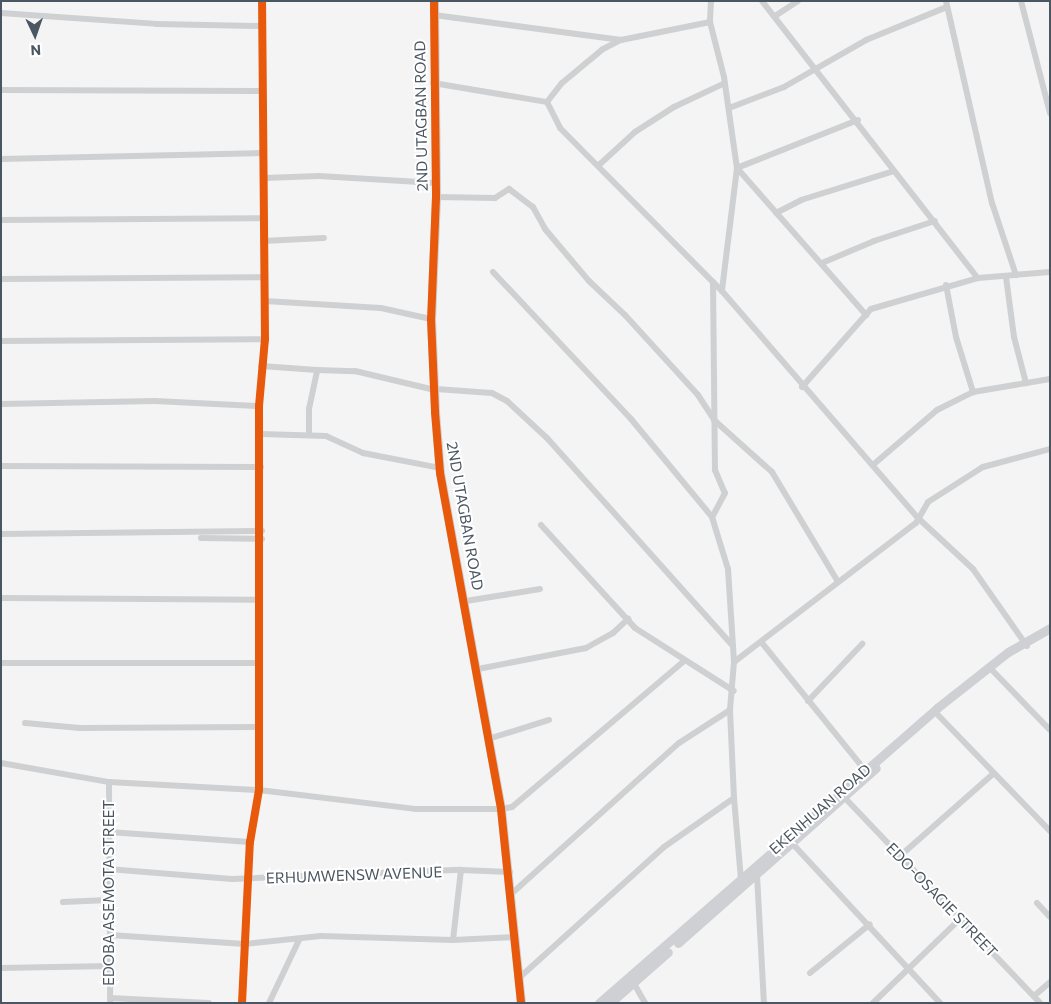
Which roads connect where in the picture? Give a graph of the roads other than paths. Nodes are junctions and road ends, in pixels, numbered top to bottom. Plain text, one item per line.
1 (262, 1) edge
2 (434, 1) edge
3 (711, 1) edge
4 (762, 1) edge
5 (798, 1) edge
6 (1021, 1) edge
7 (946, 4) edge
8 (1, 13) edge
9 (434, 15) junction
10 (775, 16) junction
11 (710, 22) junction
12 (262, 26) junction
13 (621, 40) junction
14 (814, 68) junction
15 (433, 83) junction
16 (725, 83) junction
17 (1, 90) edge
18 (262, 91) junction
19 (547, 102) junction
20 (729, 108) junction
21 (1050, 113) edge
22 (858, 120) junction
23 (263, 153) junction
24 (1, 159) edge
25 (600, 165) junction
26 (737, 168) junction
27 (894, 171) junction
28 (264, 178) junction
29 (436, 183) junction
30 (436, 198) junction
31 (776, 213) junction
32 (263, 218) junction
33 (1, 220) edge
34 (935, 221) junction
35 (324, 238) dead end
36 (262, 241) junction
37 (822, 264) junction
38 (493, 272) dead end
39 (1050, 272) edge
40 (1016, 275) junction
41 (262, 277) junction
42 (1006, 277) junction
43 (978, 278) junction
44 (1, 279) edge
45 (713, 282) junction
46 (946, 285) junction
47 (722, 291) junction
48 (265, 301) junction
49 (866, 315) junction
50 (431, 319) junction
51 (265, 339) junction
52 (1, 341) edge
53 (261, 366) junction
54 (317, 370) junction
55 (1050, 379) edge
56 (1026, 383) junction
57 (802, 387) junction
58 (435, 390) junction
59 (973, 392) junction
60 (1, 404) edge
61 (260, 406) junction
62 (714, 420) junction
63 (261, 434) junction
64 (309, 435) junction
65 (1050, 449) edge
66 (874, 464) junction
67 (1, 466) edge
68 (261, 467) junction
69 (440, 468) junction
70 (712, 517) junction
71 (918, 518) junction
72 (541, 525) dead end
73 (262, 531) junction
74 (1, 535) edge
75 (262, 539) junction
76 (837, 580) junction
77 (540, 589) dead end
78 (1, 598) edge
79 (260, 600) junction
80 (466, 601) junction
81 (628, 619) junction
82 (1050, 628) edge
83 (1050, 634) edge
84 (762, 643) junction
85 (862, 644) dead end
86 (1026, 644) junction
87 (732, 645) junction
88 (684, 661) junction
89 (734, 662) junction
90 (1, 663) edge
91 (260, 663) junction
92 (478, 670) junction
93 (992, 670) junction
94 (734, 691) junction
95 (808, 700) junction
96 (730, 710) junction
97 (938, 714) junction
98 (549, 720) dead end
99 (25, 723) dead end
100 (260, 727) junction
101 (1050, 730) edge
102 (488, 739) junction
103 (1, 763) edge
104 (865, 770) junction
105 (994, 773) junction
106 (109, 782) junction
107 (259, 790) junction
108 (844, 797) junction
109 (734, 798) junction
110 (501, 809) junction
111 (1050, 831) edge
112 (109, 832) junction
113 (788, 840) junction
114 (250, 842) junction
115 (900, 856) junction
116 (108, 869) junction
117 (461, 870) junction
118 (510, 872) junction
119 (757, 875) junction
120 (250, 879) junction
121 (741, 880) junction
122 (510, 895) junction
123 (108, 900) junction
124 (63, 902) dead end
125 (1037, 903) dead end
126 (1050, 917) edge
127 (960, 919) junction
128 (870, 924) junction
129 (110, 935) junction
130 (516, 937) junction
131 (299, 940) junction
132 (454, 940) junction
133 (245, 944) junction
134 (110, 966) junction
135 (1, 968) edge
136 (909, 970) junction
137 (810, 973) dead end
138 (520, 978) junction
139 (633, 982) junction
140 (1050, 982) edge
141 (1034, 996) junction
142 (110, 1000) edge
143 (209, 1003) edge
144 (242, 1003) edge
145 (269, 1003) edge
146 (521, 1003) edge
147 (599, 1003) edge
148 (610, 1003) edge
149 (645, 1003) edge
150 (764, 1003) edge
151 (873, 1003) edge
152 (940, 1003) edge
153 (1040, 1003) edge

1 - 12 street
2 - 9 main road, 2ND UTAGBAN ROAD
3 - 11 street
4 - 10 street
5 - 10 street
6 - 21 street
7 - 14 street
7 - 40 street
8 - 12 street
9 - 13 street
9 - 15 main road, 2ND UTAGBAN ROAD
10 - 14 street
11 - 13 street
11 - 16 street
12 - 18 street
13 - 19 street
14 - 20 street
14 - 22 street
15 - 19 street
15 - 29 main road, 2ND UTAGBAN ROAD
16 - 20 street
16 - 25 street
17 - 18 street
18 - 23 street
19 - 25 street
20 - 26 street
22 - 26 street
22 - 27 street
23 - 24 street
23 - 28 street
25 - 45 street
26 - 31 street
26 - 47 street
27 - 31 street
27 - 34 street
28 - 29 street
28 - 32 street
29 - 30 main road, 2ND UTAGBAN ROAD
30 - 50 main road, 2ND UTAGBAN ROAD
30 - 62 street
31 - 37 street
32 - 33 street
32 - 36 street
34 - 37 street
34 - 43 street
35 - 36 street
36 - 41 street
37 - 49 street
38 - 70 street
39 - 40 street
40 - 42 street
41 - 44 street
41 - 48 street
42 - 43 street
42 - 56 street
43 - 46 street
45 - 47 street
45 - 62 street
46 - 49 street
46 - 59 street
47 - 57 street
48 - 50 street
48 - 51 street
49 - 57 street
50 - 58 main road, 2ND UTAGBAN ROAD
51 - 52 street
51 - 53 street
53 - 54 street
53 - 61 street
54 - 58 street
54 - 64 street
55 - 56 street
56 - 59 street
57 - 66 street
58 - 69 main road, 2ND UTAGBAN ROAD
58 - 87 street
59 - 66 street
60 - 61 street
61 - 63 street
62 - 70 street
62 - 76 street
63 - 64 street
63 - 68 street
64 - 69 street
65 - 71 street
66 - 71 street
67 - 68 street
68 - 73 street
69 - 80 main road, 2ND UTAGBAN ROAD
70 - 87 street
71 - 76 street
71 - 86 street
72 - 81 street
73 - 74 street
73 - 75 street
74 - 75 street
75 - 79 street
76 - 84 street
77 - 80 street
78 - 79 street
79 - 91 street
80 - 92 main road, 2ND UTAGBAN ROAD
81 - 88 street
81 - 92 street
82 - 86 main road, EKENHUAN ROAD
83 - 86 main road, EKENHUAN ROAD
84 - 89 street
84 - 95 street
85 - 95 street
86 - 93 main road, EKENHUAN ROAD
86 - 104 main road, EKENHUAN ROAD
87 - 89 street
88 - 94 street
88 - 110 street
89 - 94 street
90 - 91 street
91 - 100 street
92 - 102 main road, 2ND UTAGBAN ROAD
93 - 97 main road, EKENHUAN ROAD
93 - 101 street
94 - 96 street
95 - 104 street
96 - 109 street
96 - 122 street
97 - 105 street
97 - 108 main road, EKENHUAN ROAD
98 - 102 street
99 - 100 street
100 - 107 street
102 - 110 main road, 2ND UTAGBAN ROAD
103 - 106 street
104 - 113 main road, EKENHUAN ROAD
105 - 111 street
105 - 115 street
106 - 107 street
106 - 112 street, EDOBA ASEMOTA STREET
107 - 110 street
107 - 114 street
108 - 113 main road, EKENHUAN ROAD
108 - 115 street, EDO-OSAGIE STREET
109 - 121 street
109 - 138 street
110 - 118 main road, 2ND UTAGBAN ROAD
112 - 114 street
112 - 116 street, EDOBA ASEMOTA STREET
113 - 119 main road, EKENHUAN ROAD
113 - 121 main road, EKENHUAN ROAD
113 - 128 street
114 - 120 street
115 - 127 street, EDO-OSAGIE STREET
116 - 120 street, ERHUMWENSW AVENUE
116 - 123 street, EDOBA ASEMOTA STREET
117 - 118 street, ERHUMWENSW AVENUE
117 - 120 street, ERHUMWENSW AVENUE
117 - 132 street
118 - 122 main road, 2ND UTAGBAN ROAD
119 - 139 main road, EKENHUAN ROAD
119 - 150 street
120 - 133 street
121 - 147 main road, EKENHUAN ROAD
122 - 130 main road, 2ND UTAGBAN ROAD
123 - 124 street
123 - 129 street, EDOBA ASEMOTA STREET
125 - 126 street
127 - 136 street
127 - 141 street, EDO-OSAGIE STREET
128 - 136 street
128 - 137 street
129 - 133 street
129 - 134 street, EDOBA ASEMOTA STREET
130 - 132 street
130 - 138 main road, 2ND UTAGBAN ROAD
131 - 132 street
131 - 133 street
131 - 145 street
133 - 144 street
134 - 135 street
134 - 142 street, EDOBA ASEMOTA STREET
136 - 151 street
136 - 152 street
138 - 146 main road, 2ND UTAGBAN ROAD
139 - 148 main road, EKENHUAN ROAD
139 - 149 street
140 - 141 street
141 - 153 street, EDO-OSAGIE STREET
142 - 143 street

